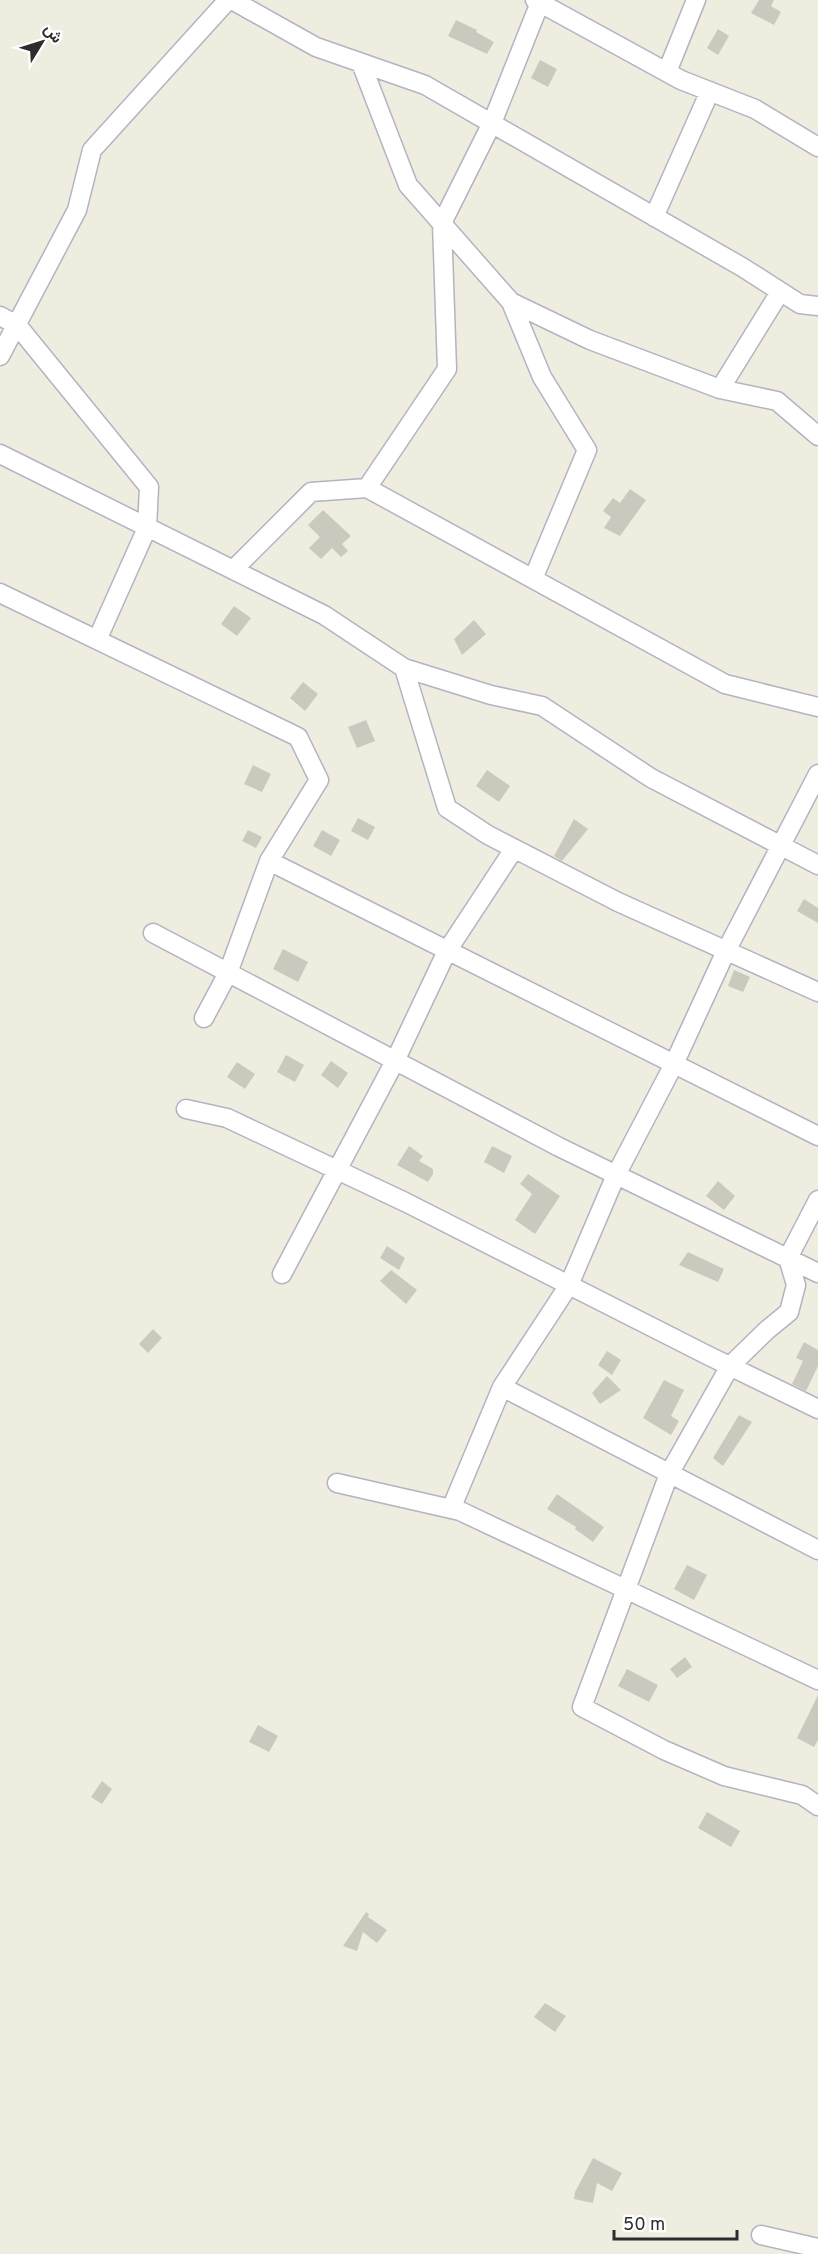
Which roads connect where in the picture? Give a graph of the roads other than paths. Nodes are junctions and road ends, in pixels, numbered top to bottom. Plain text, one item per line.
1 (230, 0) edge
2 (696, 0) edge
3 (538, 1) edge
4 (362, 63) junction
5 (667, 72) junction
6 (710, 91) junction
7 (492, 123) junction
8 (818, 147) edge
9 (654, 217) junction
10 (442, 223) junction
11 (780, 291) junction
12 (511, 302) junction
13 (818, 306) edge
14 (0, 316) edge
15 (17, 325) junction
16 (0, 356) edge
17 (720, 389) junction
18 (818, 436) edge
19 (0, 454) edge
20 (367, 488) junction
21 (147, 528) junction
22 (233, 570) junction
23 (533, 579) junction
24 (0, 593) edge
25 (97, 640) junction
26 (404, 668) junction
27 (818, 707) edge
28 (818, 774) edge
29 (782, 846) junction
30 (514, 849) junction
31 (268, 861) junction
32 (818, 865) edge
33 (153, 933) dead end
34 (447, 951) junction
35 (726, 951) junction
36 (228, 973) junction
37 (818, 992) edge
38 (204, 1018) dead end
39 (395, 1061) junction
40 (674, 1064) junction
41 (186, 1109) dead end
42 (818, 1136) edge
43 (336, 1170) junction
44 (616, 1175) junction
45 (818, 1200) edge
46 (788, 1258) junction
47 (818, 1273) edge
48 (282, 1274) dead end
49 (569, 1285) junction
50 (730, 1366) junction
51 (502, 1387) junction
52 (818, 1409) edge
53 (669, 1474) junction
54 (337, 1483) dead end
55 (451, 1509) junction
56 (818, 1550) edge
57 (625, 1589) junction
58 (818, 1680) edge
59 (818, 1806) edge
60 (761, 2235) dead end
61 (818, 2248) edge

1 - 4 street
1 - 15 street
2 - 5 street
3 - 5 street
3 - 7 street
4 - 7 street
4 - 10 street
5 - 6 street
6 - 8 street
6 - 9 street
7 - 9 street
7 - 10 street
9 - 11 street
10 - 12 street
10 - 20 street
11 - 13 street
11 - 17 street
12 - 17 street
12 - 23 street
14 - 15 street
15 - 16 street
15 - 21 street
17 - 18 street
19 - 21 street
20 - 22 street
20 - 23 street
21 - 22 street
21 - 25 street
22 - 26 street
23 - 27 street
24 - 25 street
25 - 31 street
26 - 29 street
26 - 30 street
28 - 29 street
29 - 32 street
29 - 35 street
30 - 34 street
30 - 35 street
31 - 34 street
31 - 36 street
33 - 36 street
34 - 39 street
34 - 40 street
35 - 37 street
35 - 40 street
36 - 38 street
36 - 39 street
39 - 43 street
39 - 44 street
40 - 42 street
40 - 44 street
41 - 43 street
43 - 48 street
43 - 49 street
44 - 46 street
44 - 49 street
45 - 46 street
46 - 47 street
46 - 50 street
49 - 50 street
49 - 51 street
50 - 52 street
50 - 53 street
51 - 53 street
51 - 55 street
53 - 56 street
53 - 57 street
54 - 55 street
55 - 57 street
57 - 58 street
57 - 59 street
60 - 61 street

